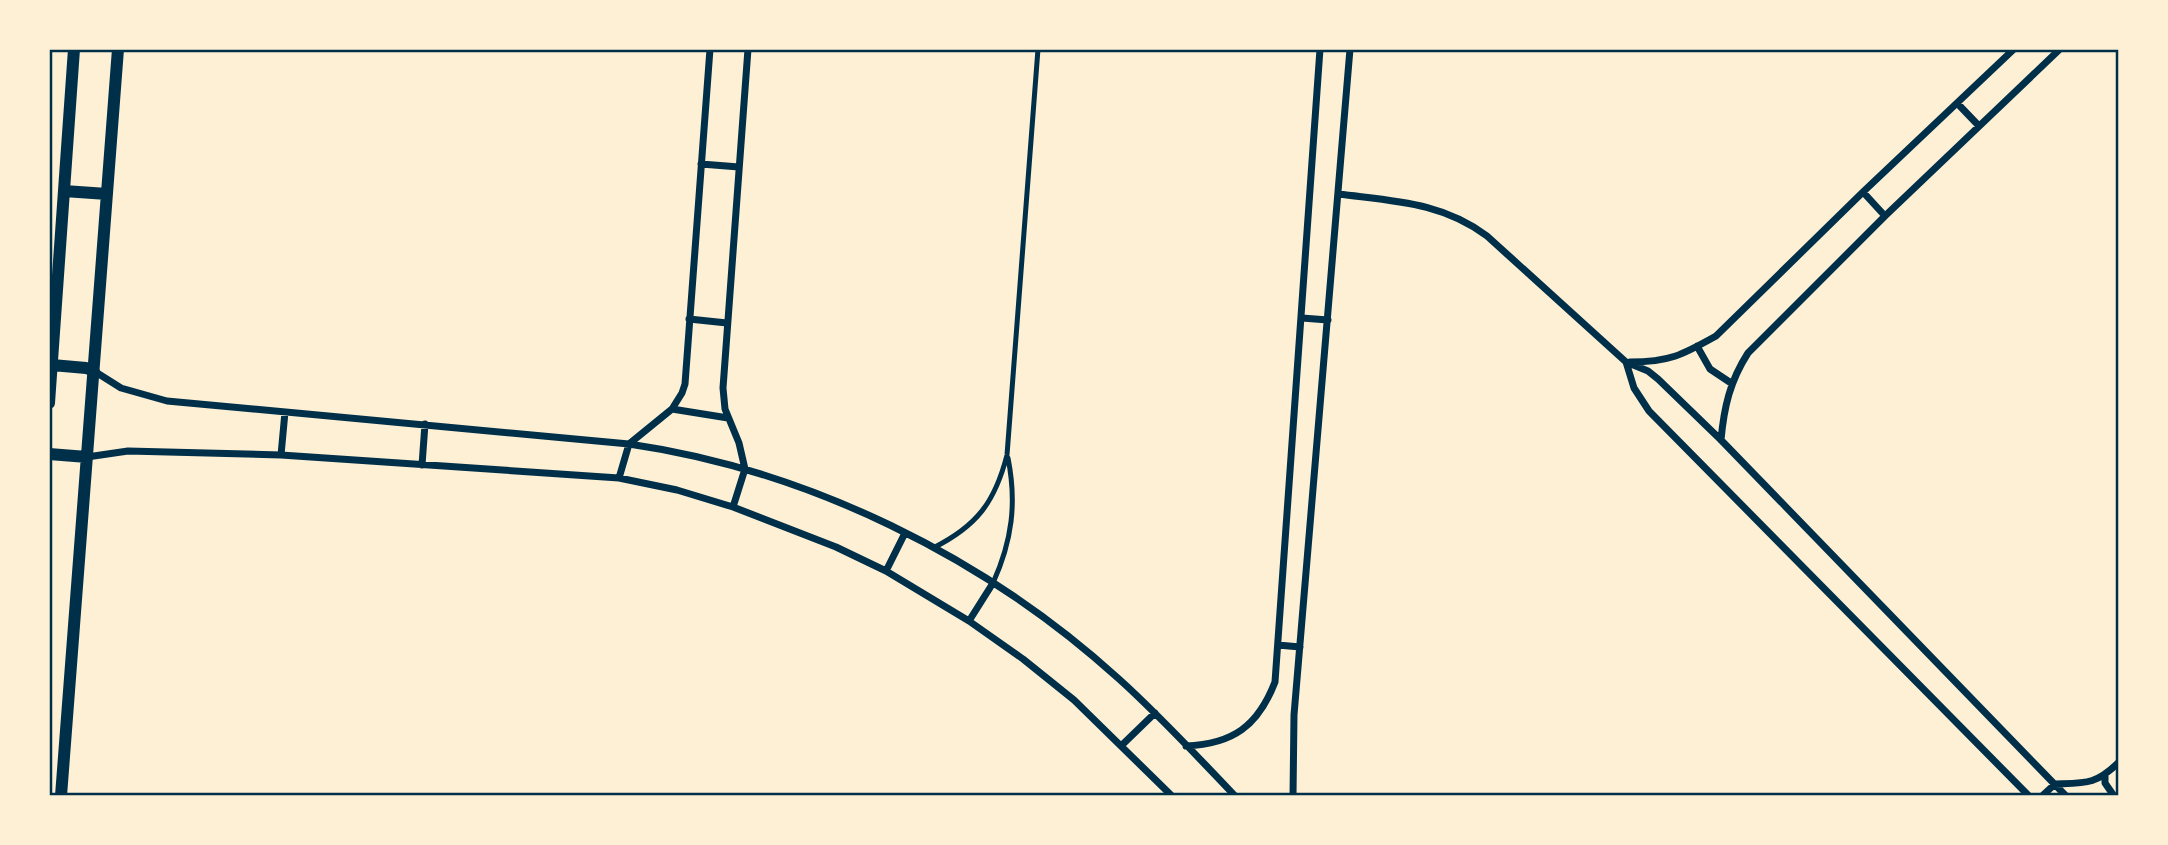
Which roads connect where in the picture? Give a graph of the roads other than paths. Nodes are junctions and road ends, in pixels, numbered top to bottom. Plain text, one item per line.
1 (74, 49) edge
2 (118, 49) edge
3 (710, 49) edge
4 (748, 49) edge
5 (1038, 49) edge
6 (1320, 49) edge
7 (1350, 49) edge
8 (2014, 49) edge
9 (2060, 49) edge
10 (1957, 103) junction
11 (1979, 126) junction
12 (701, 163) junction
13 (738, 167) junction
14 (64, 191) junction
15 (1863, 192) junction
16 (107, 194) junction
17 (1339, 194) junction
18 (1885, 216) junction
19 (1301, 317) junction
20 (689, 319) junction
21 (1328, 320) junction
22 (727, 323) junction
23 (51, 335) edge
24 (1697, 346) junction
25 (1626, 362) junction
26 (52, 365) junction
27 (94, 371) junction
28 (1731, 383) junction
29 (49, 403) edge
30 (672, 409) junction
31 (285, 412) junction
32 (728, 418) junction
33 (425, 424) junction
34 (1721, 440) junction
35 (629, 444) junction
36 (49, 454) edge
37 (281, 455) junction
38 (1007, 455) junction
39 (88, 457) junction
40 (422, 465) junction
41 (745, 469) junction
42 (619, 478) junction
43 (733, 507) junction
44 (905, 533) junction
45 (933, 548) junction
46 (886, 571) junction
47 (993, 583) junction
48 (970, 621) junction
49 (1278, 645) junction
50 (1300, 646) junction
51 (1155, 713) junction
52 (1122, 745) junction
53 (1186, 746) junction
54 (2119, 762) edge
55 (2105, 776) junction
56 (2055, 785) junction
57 (61, 796) edge
58 (1172, 796) edge
59 (1235, 796) edge
60 (1293, 796) edge
61 (2029, 796) edge
62 (2042, 796) edge
63 (2066, 796) edge
64 (2114, 796) edge

1 - 14 street
2 - 16 street
3 - 12 street
4 - 13 street
5 - 38 lane
6 - 19 street
7 - 17 street
8 - 10 street
9 - 11 street
10 - 11 street
10 - 15 street
11 - 18 street
12 - 13 street
12 - 20 street
13 - 22 street
14 - 16 street
14 - 23 street
15 - 18 street
15 - 24 street
16 - 27 street
17 - 21 street
17 - 25 street
18 - 28 street
19 - 21 street
19 - 49 street
20 - 22 street
20 - 30 street
21 - 50 street
22 - 32 street
23 - 26 street
24 - 25 street
24 - 28 street
25 - 34 street
25 - 61 street
26 - 27 street
26 - 29 street
27 - 31 street
27 - 39 street
28 - 34 street
30 - 32 street
30 - 35 street
31 - 33 street
31 - 37 street
32 - 41 street
33 - 35 street
33 - 40 street
34 - 56 street
35 - 41 street
35 - 42 street
36 - 39 street
37 - 39 street
37 - 40 street
38 - 45 lane
38 - 47 lane
39 - 57 street
40 - 42 street
41 - 43 street
41 - 44 street
42 - 43 street
43 - 46 street
44 - 45 street
44 - 46 street
45 - 47 street
46 - 48 street
47 - 48 street
47 - 51 street
48 - 52 street
49 - 50 street
49 - 53 street
50 - 60 street
51 - 52 street
51 - 53 street
52 - 58 street
53 - 59 street
54 - 55 street
55 - 56 street
55 - 64 street
56 - 62 street
56 - 63 street

